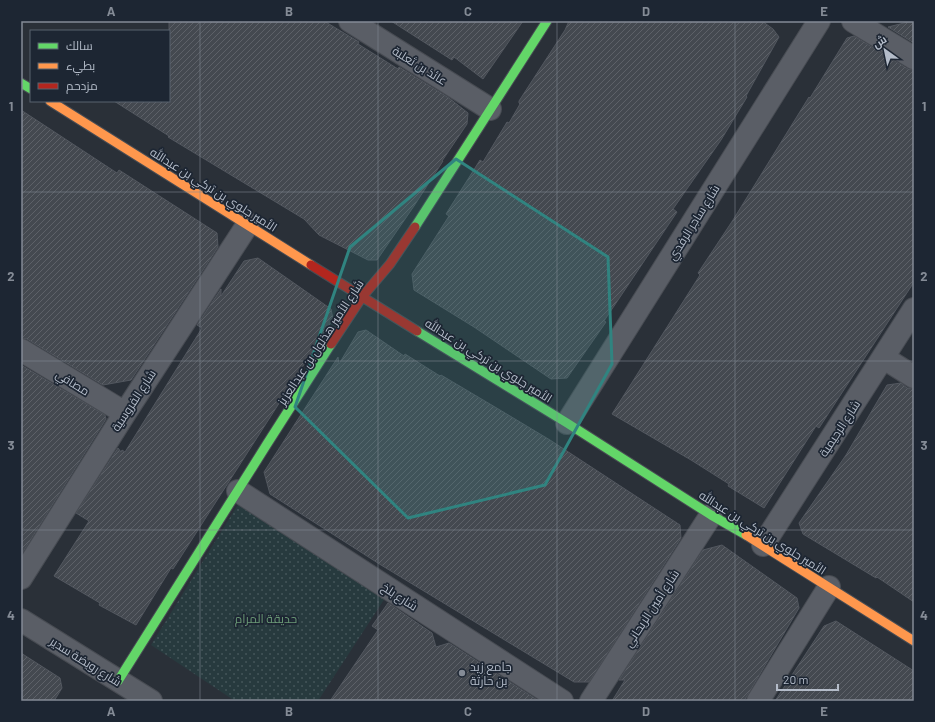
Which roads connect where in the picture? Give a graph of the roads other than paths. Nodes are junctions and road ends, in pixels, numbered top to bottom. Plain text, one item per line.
1 (350, 21) edge
2 (547, 21) edge
3 (819, 21) edge
4 (853, 21) edge
5 (914, 58) edge
6 (21, 83) edge
7 (30, 88) edge
8 (52, 102) edge
9 (490, 109) junction
10 (248, 224) junction
11 (362, 297) junction
12 (914, 310) edge
13 (21, 350) edge
14 (884, 358) junction
15 (914, 377) edge
16 (125, 413) junction
17 (568, 423) junction
18 (238, 491) junction
19 (711, 515) junction
20 (763, 545) junction
21 (21, 578) edge
22 (830, 587) junction
23 (21, 620) edge
24 (914, 641) edge
25 (118, 681) junction
26 (151, 701) edge
27 (562, 701) edge
28 (591, 701) edge
29 (758, 701) edge

1 - 9 street, عائذ بن ثعلبة
2 - 9 street, شارع الأمير هذلول بن عبدالعزيز
3 - 17 street, شارع ساجر الرفدي
4 - 5 street
6 - 7 street
8 - 10 street, الأمير جلوي بن تركي بن عبدالله
9 - 11 street, شارع الأمير هذلول بن عبدالعزيز
10 - 11 street, الأمير جلوي بن تركي بن عبدالله
10 - 16 street, شارع الفروسية
11 - 17 street, الأمير جلوي بن تركي بن عبدالله
11 - 18 street, شارع الأمير هذلول بن عبدالعزيز
12 - 14 street, شارع الرحيمية
13 - 16 street, مصافي
14 - 15 street
14 - 20 street, شارع الرحيمية
16 - 21 street, شارع الفروسية
17 - 19 street, الأمير جلوي بن تركي بن عبدالله
18 - 25 street, شارع الأمير هذلول بن عبدالعزيز
18 - 27 street, شارع بلخ
19 - 20 street, الأمير جلوي بن تركي بن عبدالله
19 - 28 street, شارع أمين الريحاني
20 - 22 street, الأمير جلوي بن تركي بن عبدالله
22 - 24 street, الأمير جلوي بن تركي بن عبدالله
22 - 29 street
23 - 25 street, شارع رويضة سدير
25 - 26 street, شارع رويضة سدير

